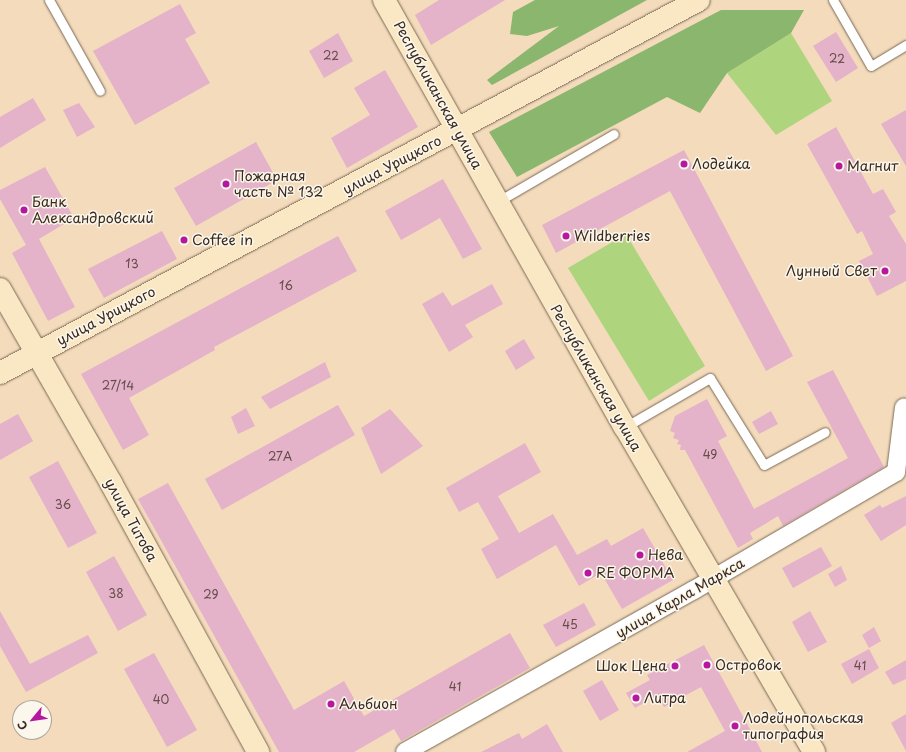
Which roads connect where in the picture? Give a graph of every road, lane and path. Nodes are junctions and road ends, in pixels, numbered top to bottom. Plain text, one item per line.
1 (49, 0) edge
2 (699, 0) edge
3 (833, 0) edge
4 (390, 2) edge
5 (906, 45) edge
6 (100, 91) dead end
7 (457, 130) junction
8 (614, 134) dead end
9 (497, 202) junction
10 (0, 290) edge
11 (37, 353) junction
12 (0, 373) edge
13 (904, 407) dead end
14 (625, 427) junction
15 (825, 432) dead end
16 (712, 579) junction
17 (258, 752) edge
18 (405, 752) edge
19 (814, 752) edge

1 - 6 lane
2 - 7 street, улица Урицкого
3 - 5 lane
4 - 7 street, Республиканская улица
7 - 9 street, Республиканская улица
7 - 11 street, улица Урицкого
8 - 9 lane
9 - 14 street, Республиканская улица
10 - 11 street, улица Титова
11 - 12 street, улица Урицкого
11 - 17 street, улица Титова
13 - 16 street, улица Карла Маркса
14 - 15 lane
14 - 16 street, Республиканская улица
16 - 18 street, улица Карла Маркса
16 - 19 street, Республиканская улица

